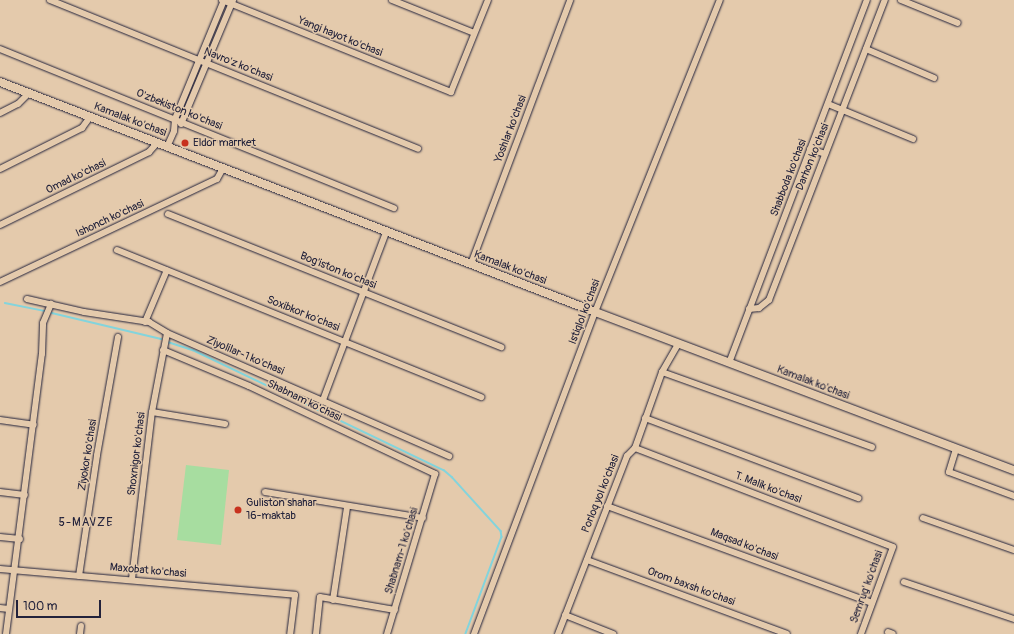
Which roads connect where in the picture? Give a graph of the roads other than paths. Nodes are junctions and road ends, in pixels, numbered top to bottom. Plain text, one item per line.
1 (50, 0) edge
2 (224, 0) edge
3 (392, 0) edge
4 (488, 0) edge
5 (570, 0) edge
6 (720, 0) edge
7 (867, 0) edge
8 (885, 0) edge
9 (901, 0) edge
10 (232, 2) edge
11 (958, 23) dead end
12 (474, 33) junction
13 (0, 49) edge
14 (866, 49) junction
15 (200, 61) junction
16 (207, 64) junction
17 (934, 78) dead end
18 (0, 82) edge
19 (28, 93) junction
20 (828, 104) junction
21 (842, 110) junction
22 (0, 113) edge
23 (90, 117) junction
24 (175, 119) junction
25 (183, 122) junction
26 (174, 131) junction
27 (913, 139) dead end
28 (157, 143) junction
29 (168, 147) junction
30 (418, 149) dead end
31 (810, 149) junction
32 (825, 154) junction
33 (224, 168) junction
34 (0, 169) edge
35 (394, 208) dead end
36 (168, 214) dead end
37 (0, 225) edge
38 (386, 232) junction
39 (117, 250) dead end
40 (471, 264) junction
41 (167, 270) junction
42 (0, 282) edge
43 (364, 292) junction
44 (27, 299) dead end
45 (51, 304) junction
46 (749, 309) junction
47 (595, 312) junction
48 (145, 322) junction
49 (167, 333) junction
50 (118, 337) dead end
51 (345, 342) junction
52 (678, 344) junction
53 (501, 346) dead end
54 (163, 350) junction
55 (729, 363) junction
56 (662, 372) junction
57 (481, 397) dead end
58 (323, 400) junction
59 (152, 412) junction
60 (645, 418) junction
61 (0, 420) edge
62 (225, 424) dead end
63 (34, 425) junction
64 (872, 447) dead end
65 (635, 448) junction
66 (956, 449) junction
67 (448, 456) dead end
68 (1014, 470) edge
69 (435, 474) joint
70 (0, 492) edge
71 (265, 492) dead end
72 (25, 495) junction
73 (1014, 496) edge
74 (858, 498) dead end
75 (347, 506) junction
76 (607, 506) junction
77 (423, 518) junction
78 (923, 518) dead end
79 (0, 537) edge
80 (20, 539) junction
81 (893, 547) joint
82 (1014, 550) edge
83 (587, 560) junction
84 (0, 569) edge
85 (16, 571) junction
86 (79, 576) junction
87 (132, 579) junction
88 (904, 582) dead end
89 (333, 600) junction
90 (872, 604) junction
91 (0, 608) edge
92 (9, 609) junction
93 (395, 610) junction
94 (565, 615) junction
95 (1014, 619) edge
96 (81, 626) dead end
97 (6, 634) edge
98 (80, 634) edge
99 (290, 634) edge
100 (316, 634) edge
101 (387, 634) edge
102 (474, 634) edge
103 (558, 634) edge
104 (613, 634) edge
105 (787, 634) edge
106 (861, 634) edge

1 - 15 street, Navro'z ko'chasi
2 - 10 street, Yangi hayot ko'chasi
2 - 15 street
3 - 12 street
4 - 12 street
5 - 40 street, Yoshlar ko'chasi
6 - 47 street, Istiqlol ko'chasi
7 - 20 street, Shabboda ko'chasi
8 - 14 street, Darhon ko'chasi
9 - 11 street
10 - 12 street, Yangi hayot ko'chasi
10 - 16 street
13 - 24 street, O'zbekiston ko'chasi
14 - 17 street
14 - 21 street, Darhon ko'chasi
15 - 16 street, Navro'z ko'chasi
15 - 24 street
16 - 25 street
16 - 30 street, Navro'z ko'chasi
18 - 19 main road, Kamalak ko'chasi
19 - 22 street
19 - 23 main road, Kamalak ko'chasi
20 - 21 street
20 - 31 street, Shabboda ko'chasi
21 - 27 street
21 - 32 street, Darhon ko'chasi
23 - 28 main road, Kamalak ko'chasi
23 - 34 street
24 - 25 street, O'zbekiston ko'chasi
24 - 26 street
25 - 26 street
25 - 35 street, O'zbekiston ko'chasi
26 - 29 street
28 - 29 main road, Kamalak ko'chasi
28 - 37 street, Omad ko'chasi
29 - 33 main road, Kamalak ko'chasi
31 - 32 street
31 - 46 street, Shabboda ko'chasi
32 - 46 street, Darhon ko'chasi
33 - 38 main road, Kamalak ko'chasi
33 - 42 street, Ishonch ko'chasi
36 - 43 street, Bog'iston ko'chasi
38 - 40 main road, Kamalak ko'chasi
38 - 43 street
39 - 41 street, Soxibkor ko'chasi
40 - 47 main road, Kamalak ko'chasi
41 - 48 street
41 - 51 street, Soxibkor ko'chasi
43 - 51 street
43 - 53 street, Bog'iston ko'chasi
44 - 45 street, Ziyolilar-1 ko'chasi
45 - 48 street, Ziyolilar-1 ko'chasi
45 - 63 street
46 - 55 street, Shabboda ko'chasi
47 - 52 main road, Kamalak ko'chasi
47 - 102 street, Istiqlol ko'chasi
48 - 49 street, Ziyolilar-1 ko'chasi
49 - 54 street, Shoxnigor ko'chasi
49 - 58 street, Ziyolilar-1 ko'chasi
50 - 86 street, Ziyokor ko'chasi
51 - 57 street, Soxibkor ko'chasi
51 - 58 street
52 - 55 main road, Kamalak ko'chasi
52 - 56 street, Porloq yol ko'chasi
54 - 59 street, Shoxnigor ko'chasi
54 - 69 street, Shabnam ko'chasi
55 - 66 main road, Kamalak ko'chasi
56 - 60 street, Porloq yol ko'chasi
56 - 64 street
58 - 67 street, Ziyolilar-1 ko'chasi
59 - 62 street
59 - 87 street, Shoxnigor ko'chasi
60 - 65 street, Porloq yol ko'chasi
60 - 74 street
61 - 63 street
63 - 72 street
65 - 76 street, Porloq yol ko'chasi
65 - 81 street, T. Malik ko'chasi
66 - 68 main road, Kamalak ko'chasi
66 - 73 street
69 - 77 street, Shabnam-1 ko'chasi
70 - 72 street
71 - 75 street
72 - 80 street
75 - 77 street
75 - 89 street
76 - 83 street, Porloq yol ko'chasi
76 - 90 street, Maqsad ko'chasi
77 - 93 street, Shabnam-1 ko'chasi
78 - 82 street
79 - 80 street
80 - 85 street
81 - 90 street, Semrug' ko'chasi
83 - 94 street, Porloq yol ko'chasi
83 - 105 street, Orom baxsh ko'chasi
84 - 85 street, Maxobat ko'chasi
85 - 86 street, Maxobat ko'chasi
85 - 92 street
86 - 87 street, Maxobat ko'chasi
87 - 99 street, Maxobat ko'chasi
88 - 95 street
89 - 93 street
89 - 100 street
90 - 106 street, Semrug' ko'chasi
91 - 92 street
92 - 97 street
93 - 101 street, Shabnam-1 ko'chasi
94 - 103 street, Porloq yol ko'chasi
94 - 104 street
96 - 98 street

